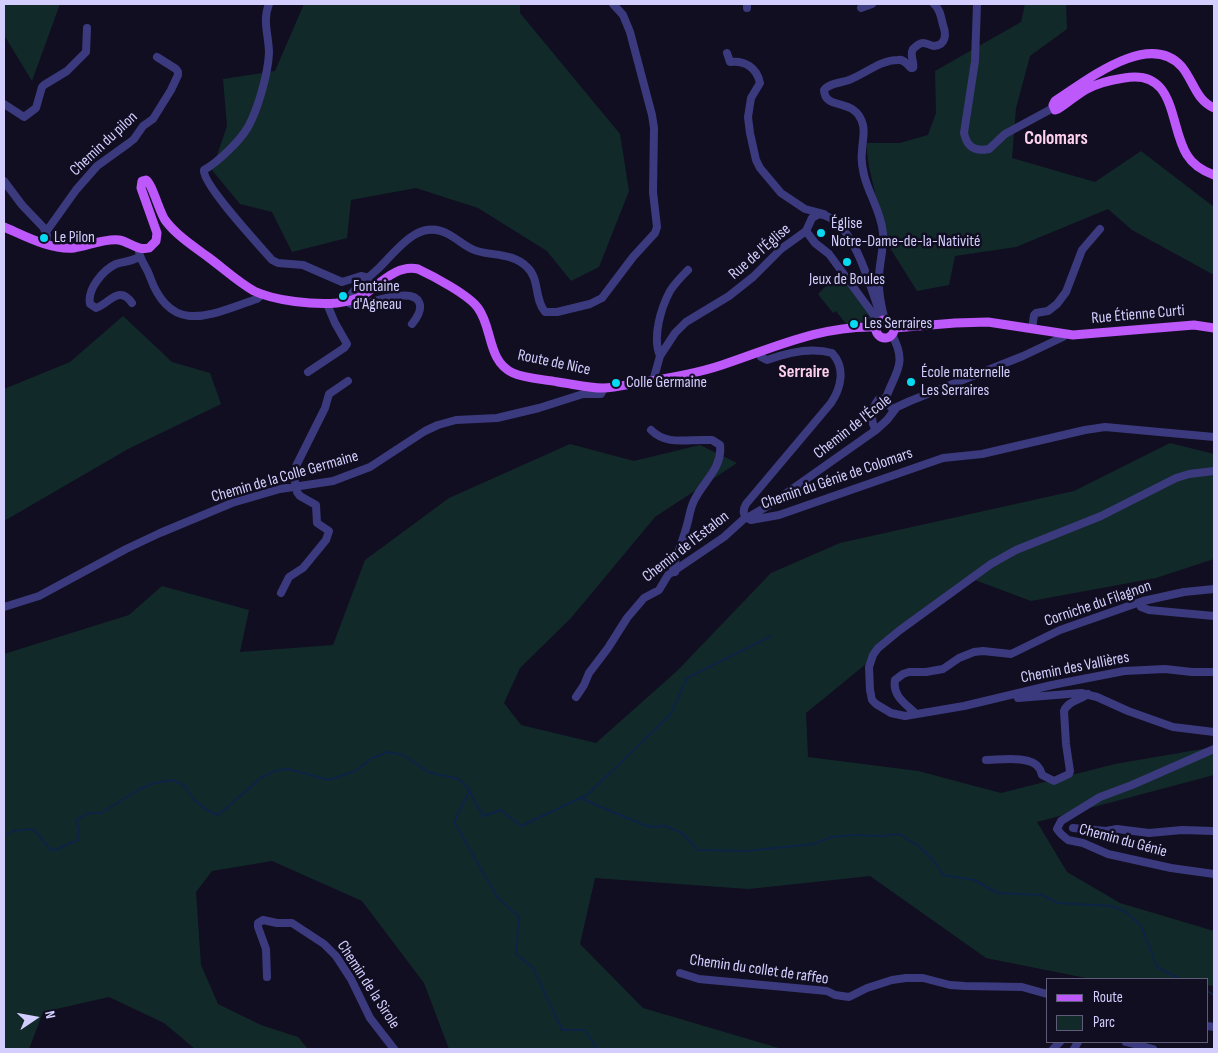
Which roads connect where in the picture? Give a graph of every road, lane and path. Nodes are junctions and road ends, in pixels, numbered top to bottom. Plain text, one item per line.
1 (269, 4) edge
2 (613, 4) edge
3 (872, 4) edge
4 (934, 4) edge
5 (976, 4) edge
6 (861, 8) dead end
7 (87, 28) dead end
8 (727, 53) dead end
9 (157, 57) dead end
10 (4, 104) edge
11 (1053, 108) junction
12 (1214, 108) edge
13 (1214, 175) edge
14 (4, 181) edge
15 (826, 215) junction
16 (4, 227) edge
17 (1100, 229) dead end
18 (806, 231) junction
19 (46, 232) junction
20 (46, 244) junction
21 (139, 253) junction
22 (688, 270) dead end
23 (369, 278) junction
24 (263, 294) junction
25 (349, 301) junction
26 (132, 303) dead end
27 (327, 304) junction
28 (881, 322) junction
29 (412, 324) dead end
30 (1214, 328) edge
31 (1032, 329) junction
32 (893, 331) junction
33 (1064, 334) junction
34 (759, 352) junction
35 (660, 356) junction
36 (308, 372) dead end
37 (348, 381) dead end
38 (653, 381) junction
39 (604, 388) junction
40 (886, 398) junction
41 (894, 411) junction
42 (651, 430) dead end
43 (876, 430) junction
44 (1214, 436) edge
45 (1214, 471) edge
46 (296, 486) junction
47 (746, 518) junction
48 (675, 572) junction
49 (1214, 589) edge
50 (281, 593) dead end
51 (1143, 601) junction
52 (4, 607) edge
53 (1214, 616) edge
54 (1214, 672) edge
55 (1088, 694) junction
56 (576, 697) dead end
57 (1001, 697) junction
58 (916, 714) junction
59 (1214, 732) edge
60 (1214, 749) edge
61 (986, 760) dead end
62 (1073, 828) dead end
63 (1214, 831) edge
64 (1214, 874) edge
65 (680, 973) dead end
66 (267, 977) dead end
67 (1046, 994) edge
68 (1130, 1043) edge
69 (394, 1049) edge
70 (1152, 1049) edge

1 - 23 street
2 - 23 street
3 - 6 street
4 - 28 street
5 - 11 street
7 - 10 street
8 - 15 street
9 - 19 street, Chemin du pilon
11 - 12 main road
11 - 13 main road
14 - 19 street
15 - 18 street, Rue de l'Église
15 - 28 street
16 - 20 main road
17 - 31 street
18 - 28 street
18 - 35 street, Rue de l'Église
19 - 20 street
20 - 21 main road
21 - 24 street
21 - 24 main road, Route de Nice
21 - 26 street
22 - 35 street
23 - 25 street
24 - 27 main road, Route de Nice
25 - 27 main road, Route de Nice
25 - 29 street
25 - 39 main road, Route de Nice
27 - 36 street
28 - 32 main road
28 - 32 main road
28 - 34 main road, Route de Nice
30 - 33 main road, Rue Étienne Curti
31 - 32 main road, Rue Étienne Curti
31 - 33 main road, Rue Étienne Curti
32 - 40 street
33 - 41 street, Chemin de l'École
34 - 38 main road, Route de Nice
34 - 47 street, Chemin du Génie de Colomars
35 - 38 street, Rue de l'Église
37 - 46 street
38 - 39 main road, Route de Nice
39 - 46 street, Chemin de la Colle Germaine
40 - 41 street
40 - 43 street
41 - 43 street, Chemin de l'École
42 - 48 street
43 - 47 street, Chemin de l'École
44 - 47 street, Chemin du Génie de Colomars
45 - 58 street
46 - 50 street
46 - 52 street, Chemin de la Colle Germaine
47 - 48 street, Chemin de l'Estalon
48 - 56 street, Chemin de l'Estalon
49 - 51 street, Corniche du Filagnon
51 - 53 street
51 - 58 street, Corniche du Filagnon
54 - 57 street, Chemin des Vallières
55 - 57 street
55 - 59 street
55 - 61 street
57 - 58 street
60 - 64 street, Chemin du Génie
62 - 63 street
65 - 67 street, Chemin du collet de raffeo
66 - 69 street, Chemin de la Sirole
68 - 70 street

